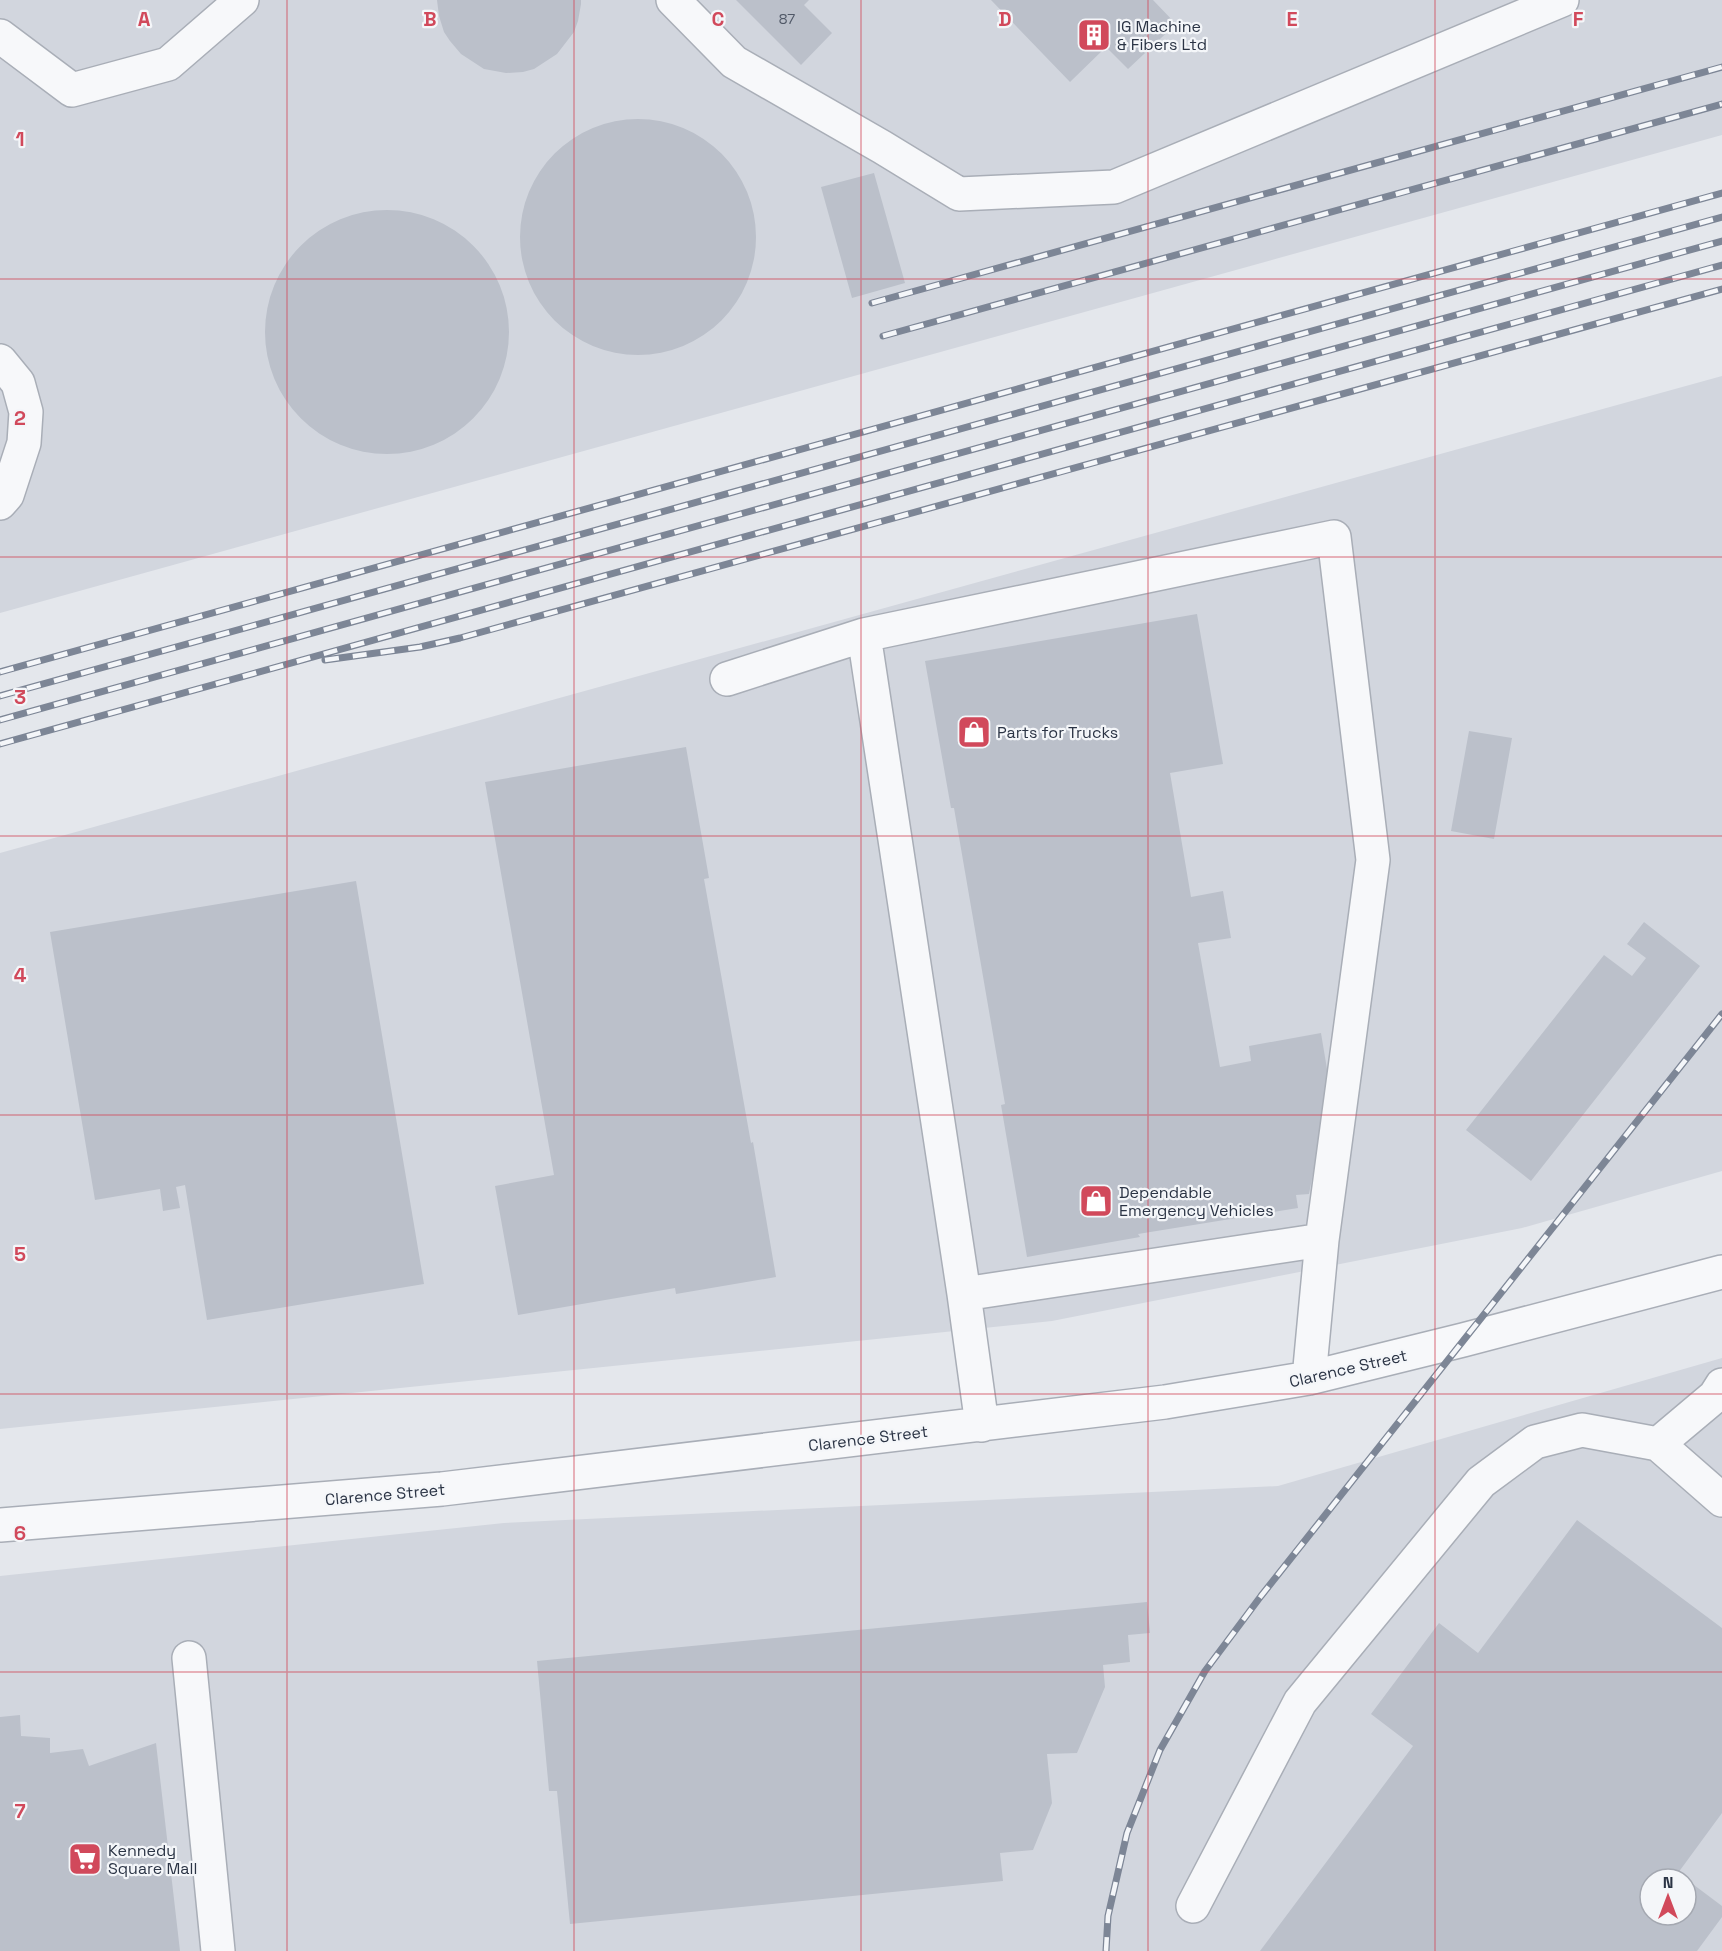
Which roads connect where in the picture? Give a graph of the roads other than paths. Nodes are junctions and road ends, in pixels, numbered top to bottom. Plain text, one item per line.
1 (673, 0) edge
2 (1562, 0) edge
3 (239, 1) edge
4 (0, 36) edge
5 (0, 362) edge
6 (0, 503) edge
7 (864, 635) junction
8 (727, 679) dead end
9 (1322, 1240) junction
10 (1722, 1272) edge
11 (964, 1294) junction
12 (1309, 1378) junction
13 (1722, 1385) edge
14 (982, 1425) junction
15 (1658, 1444) junction
16 (1722, 1500) edge
17 (0, 1525) edge
18 (189, 1658) dead end
19 (1193, 1905) dead end
20 (218, 1951) edge

1 - 2 street
3 - 4 street
5 - 6 street
7 - 8 street
7 - 9 street
7 - 11 street
9 - 11 street
9 - 12 street
10 - 12 street, Clarence Street
11 - 14 street
12 - 14 street, Clarence Street
13 - 15 street
14 - 17 street, Clarence Street
15 - 16 street
15 - 19 street
18 - 20 street

